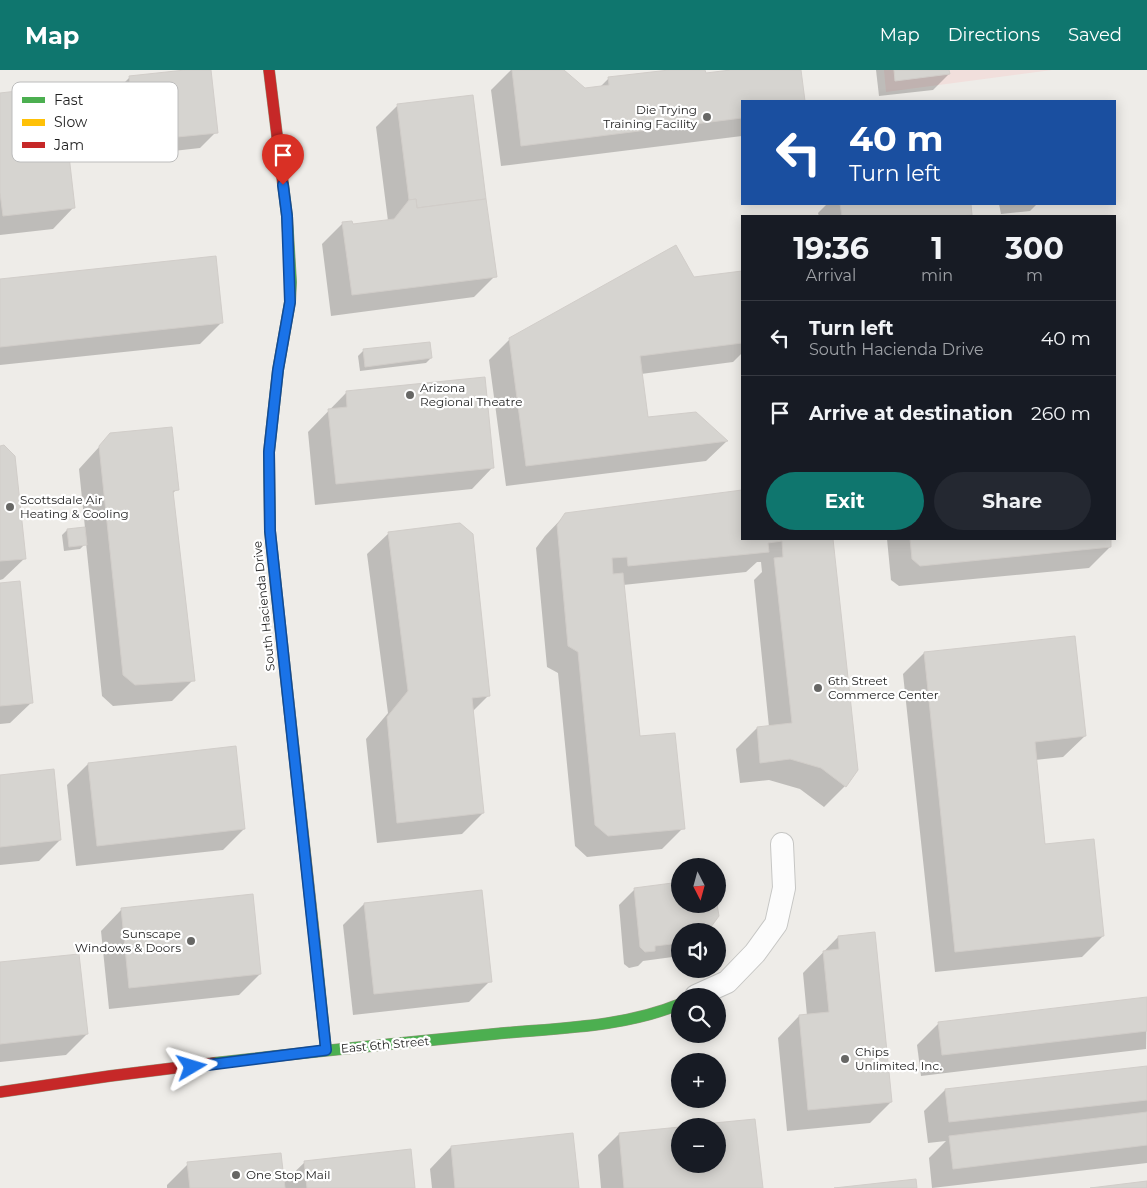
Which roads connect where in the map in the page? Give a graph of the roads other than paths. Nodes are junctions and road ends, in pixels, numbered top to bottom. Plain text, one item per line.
1 (269, 70) edge
2 (782, 844) dead end
3 (714, 988) edge
4 (671, 1008) edge
5 (326, 1050) junction
6 (0, 1092) edge

1 - 5 street, South Hacienda Drive
2 - 3 street
4 - 5 street, East 6th Street
5 - 6 street, East 6th Street

